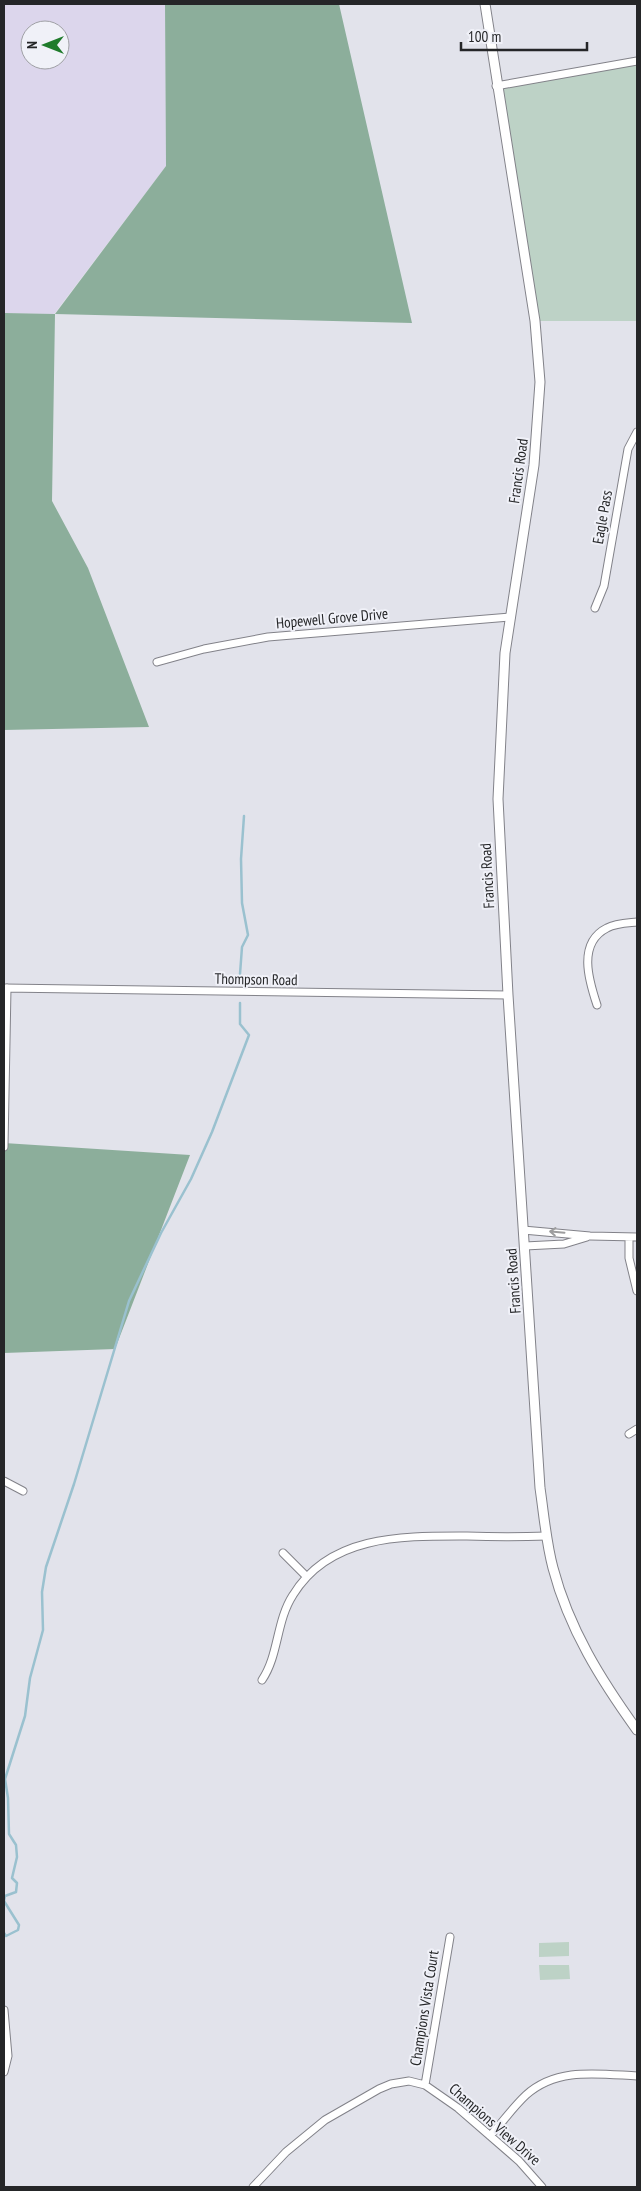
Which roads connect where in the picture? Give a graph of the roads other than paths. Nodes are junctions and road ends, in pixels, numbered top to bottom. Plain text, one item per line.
1 (485, 4) edge
2 (637, 61) edge
3 (496, 86) junction
4 (637, 432) edge
5 (595, 608) dead end
6 (510, 618) junction
7 (157, 662) dead end
8 (637, 922) edge
9 (5, 988) edge
10 (508, 995) junction
11 (597, 1005) dead end
12 (4, 1147) edge
13 (523, 1230) junction
14 (590, 1236) junction
15 (637, 1237) edge
16 (629, 1238) junction
17 (524, 1246) junction
18 (637, 1291) edge
19 (637, 1429) edge
20 (629, 1434) dead end
21 (4, 1481) edge
22 (23, 1491) dead end
23 (547, 1536) junction
24 (283, 1553) dead end
25 (306, 1576) junction
26 (262, 1680) dead end
27 (637, 1730) edge
28 (450, 1937) dead end
29 (4, 2010) edge
30 (4, 2072) edge
31 (637, 2076) edge
32 (425, 2084) junction
33 (490, 2136) junction
34 (253, 2187) edge
35 (542, 2187) edge

1 - 3 street, Francis Road
2 - 3 street
3 - 6 street, Francis Road
4 - 5 street, Eagle Pass
6 - 7 street, Hopewell Grove Drive
6 - 10 street, Francis Road
8 - 11 street
9 - 10 street, Thompson Road
9 - 12 street
10 - 13 street, Francis Road
14 -> 13 street
13 - 17 street, Francis Road
14 - 16 street
14 - 17 street
15 - 16 street
16 - 18 street
17 - 23 street, Francis Road
19 - 20 street
21 - 22 street
23 - 25 street
23 - 27 street, Francis Road
24 - 25 street
25 - 26 street
28 - 32 street, Champions Vista Court
29 - 30 street
31 - 33 street
32 - 33 street, Champions View Drive
32 - 34 street, Champions View Drive
33 - 35 street, Champions View Drive

